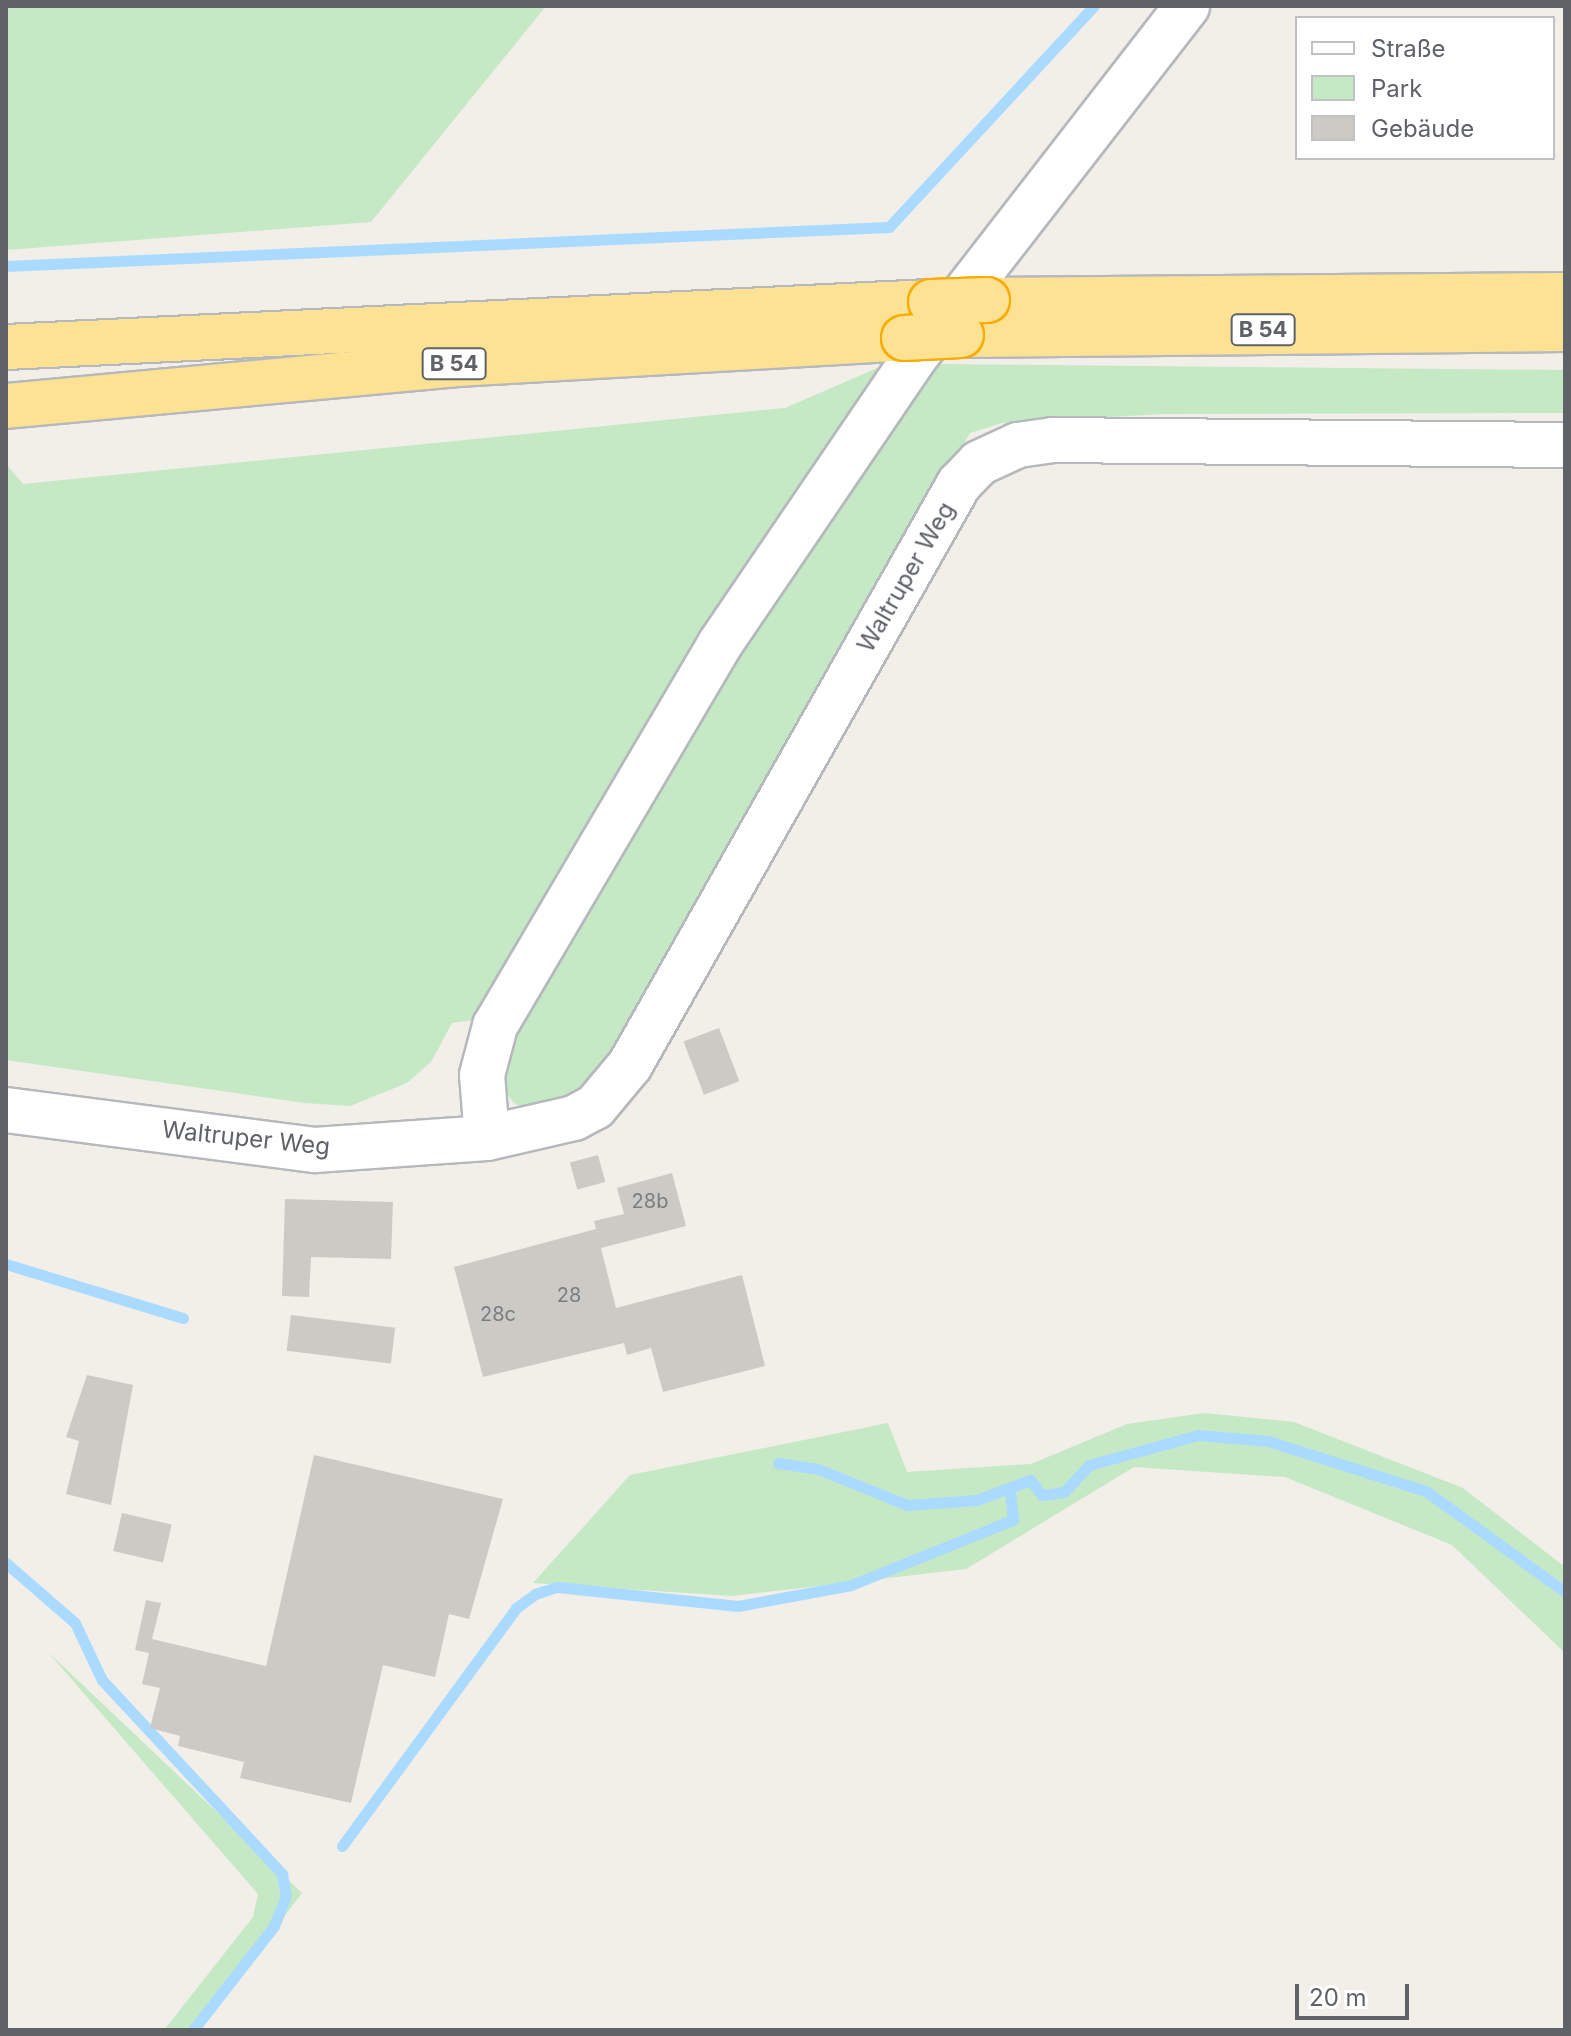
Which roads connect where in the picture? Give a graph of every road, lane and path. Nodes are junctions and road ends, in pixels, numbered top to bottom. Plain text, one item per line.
1 (1187, 6) edge
2 (1565, 295) edge
3 (1565, 329) edge
4 (6, 347) edge
5 (6, 406) edge
6 (1565, 445) edge
7 (6, 1110) edge
8 (487, 1138) junction

1 - 8 street
2 - 4 highway, B 54, bridge
3 - 5 highway, B 54, bridge
6 - 8 street, Waltruper Weg
7 - 8 street, Waltruper Weg

